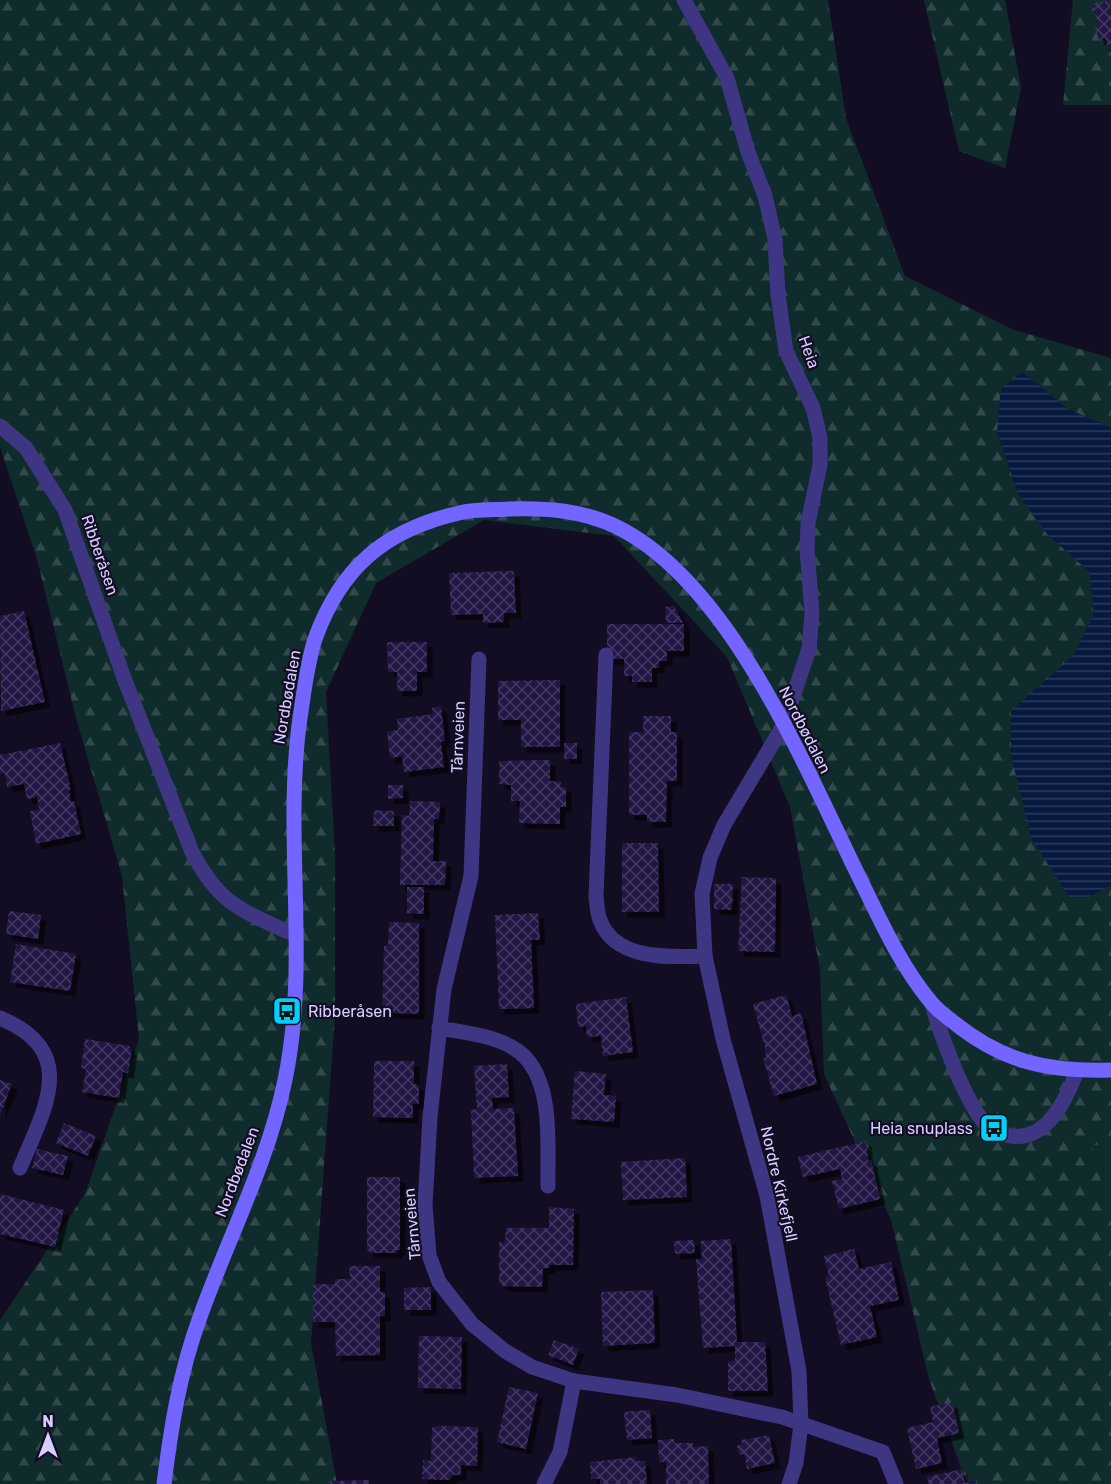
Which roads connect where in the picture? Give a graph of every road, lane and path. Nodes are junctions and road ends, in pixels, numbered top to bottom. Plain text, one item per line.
1 (684, 0) edge
2 (0, 426) edge
3 (606, 655) dead end
4 (479, 658) dead end
5 (783, 726) junction
6 (297, 931) junction
7 (705, 956) junction
8 (932, 1004) junction
9 (0, 1018) edge
10 (439, 1028) junction
11 (1111, 1070) edge
12 (1077, 1071) junction
13 (20, 1168) dead end
14 (548, 1186) dead end
15 (574, 1381) junction
16 (801, 1424) junction
17 (164, 1484) edge
18 (544, 1484) edge
19 (789, 1484) edge
20 (896, 1484) edge

1 - 5 street, Heia
2 - 6 street, Ribberåsen
3 - 7 street
4 - 10 street, Tårnveien
5 - 6 street, Nordbødalen
5 - 7 street, Nordre Kirkefjell
5 - 8 street, Nordbødalen
6 - 17 street, Nordbødalen
7 - 16 street, Nordre Kirkefjell
8 - 12 street, Nordbødalen
8 - 12 street
9 - 13 street
10 - 14 street
10 - 15 street, Tårnveien
11 - 12 street, Nordbødalen
15 - 16 street, Tårnveien
15 - 18 street
16 - 19 street, Nordre Kirkefjell
16 - 20 street

